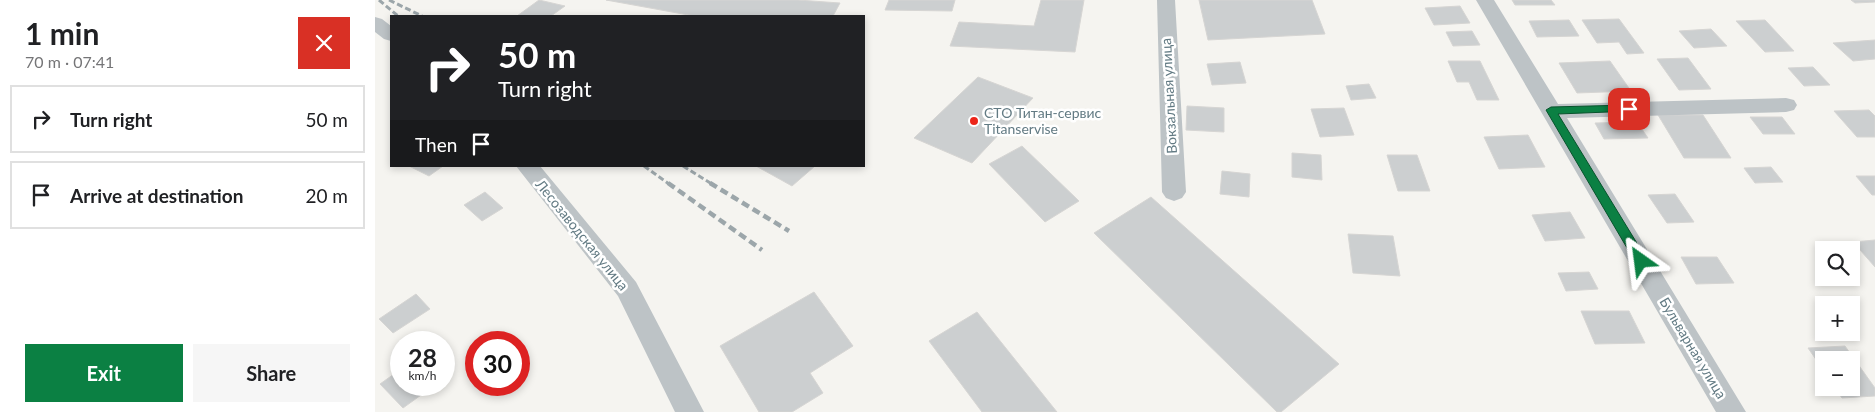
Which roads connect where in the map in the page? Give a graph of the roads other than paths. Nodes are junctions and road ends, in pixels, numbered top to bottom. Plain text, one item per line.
1 (1166, 0) edge
2 (1485, 0) edge
3 (375, 23) edge
4 (390, 34) edge
5 (1787, 105) dead end
6 (1551, 110) junction
7 (528, 167) edge
8 (1174, 192) dead end
9 (691, 412) edge
10 (1732, 412) edge

1 - 8 street, Вокзальная улица
2 - 6 street, Бульварная улица
3 - 4 street
5 - 6 street
6 - 10 street, Бульварная улица
7 - 9 street, Лесозаводская улица

